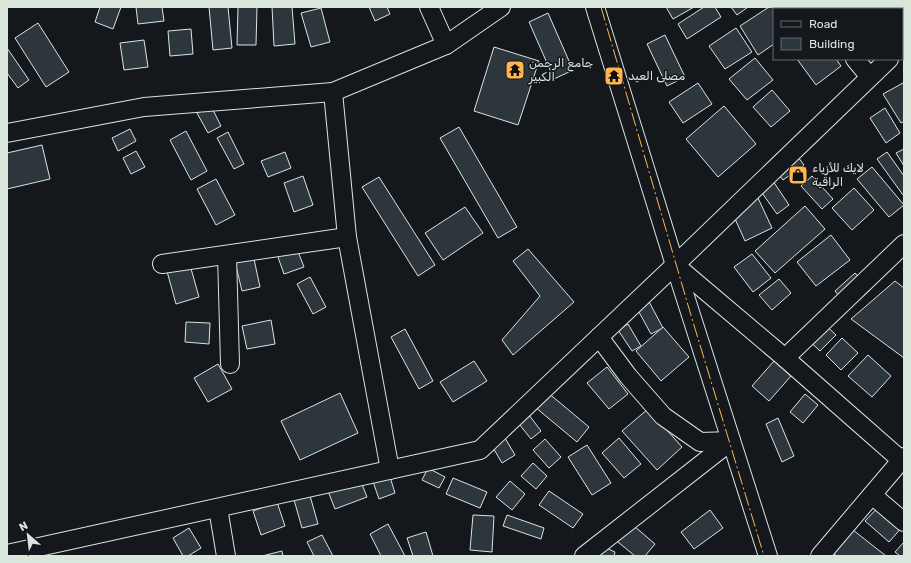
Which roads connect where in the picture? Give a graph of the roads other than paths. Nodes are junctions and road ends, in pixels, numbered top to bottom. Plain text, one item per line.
1 (429, 7) edge
2 (500, 7) edge
3 (595, 7) edge
4 (446, 45) junction
5 (856, 60) edge
6 (888, 60) edge
7 (870, 77) junction
8 (333, 92) junction
9 (7, 133) edge
10 (347, 237) junction
11 (904, 244) edge
12 (227, 255) junction
13 (162, 264) dead end
14 (675, 265) junction
15 (599, 337) junction
16 (785, 358) junction
17 (230, 364) dead end
18 (732, 441) junction
19 (902, 458) edge
20 (390, 470) junction
21 (872, 495) junction
22 (218, 508) junction
23 (904, 522) edge
24 (56, 550) edge
25 (7, 554) edge
26 (226, 556) edge
27 (584, 556) edge
28 (768, 556) edge
29 (820, 556) edge

1 - 4 street
2 - 4 street
3 - 14 street
4 - 8 street
5 - 7 street
6 - 7 street
7 - 14 street
8 - 9 street
8 - 10 street
10 - 12 street
10 - 20 street
11 - 16 street
12 - 13 street
12 - 17 street
14 - 15 street
14 - 16 street
14 - 18 street
15 - 18 street
15 - 20 street
16 - 19 street
18 - 27 street
18 - 28 street
19 - 21 street
20 - 22 street
21 - 23 street
21 - 29 street
22 - 24 street
22 - 26 street
24 - 25 street

